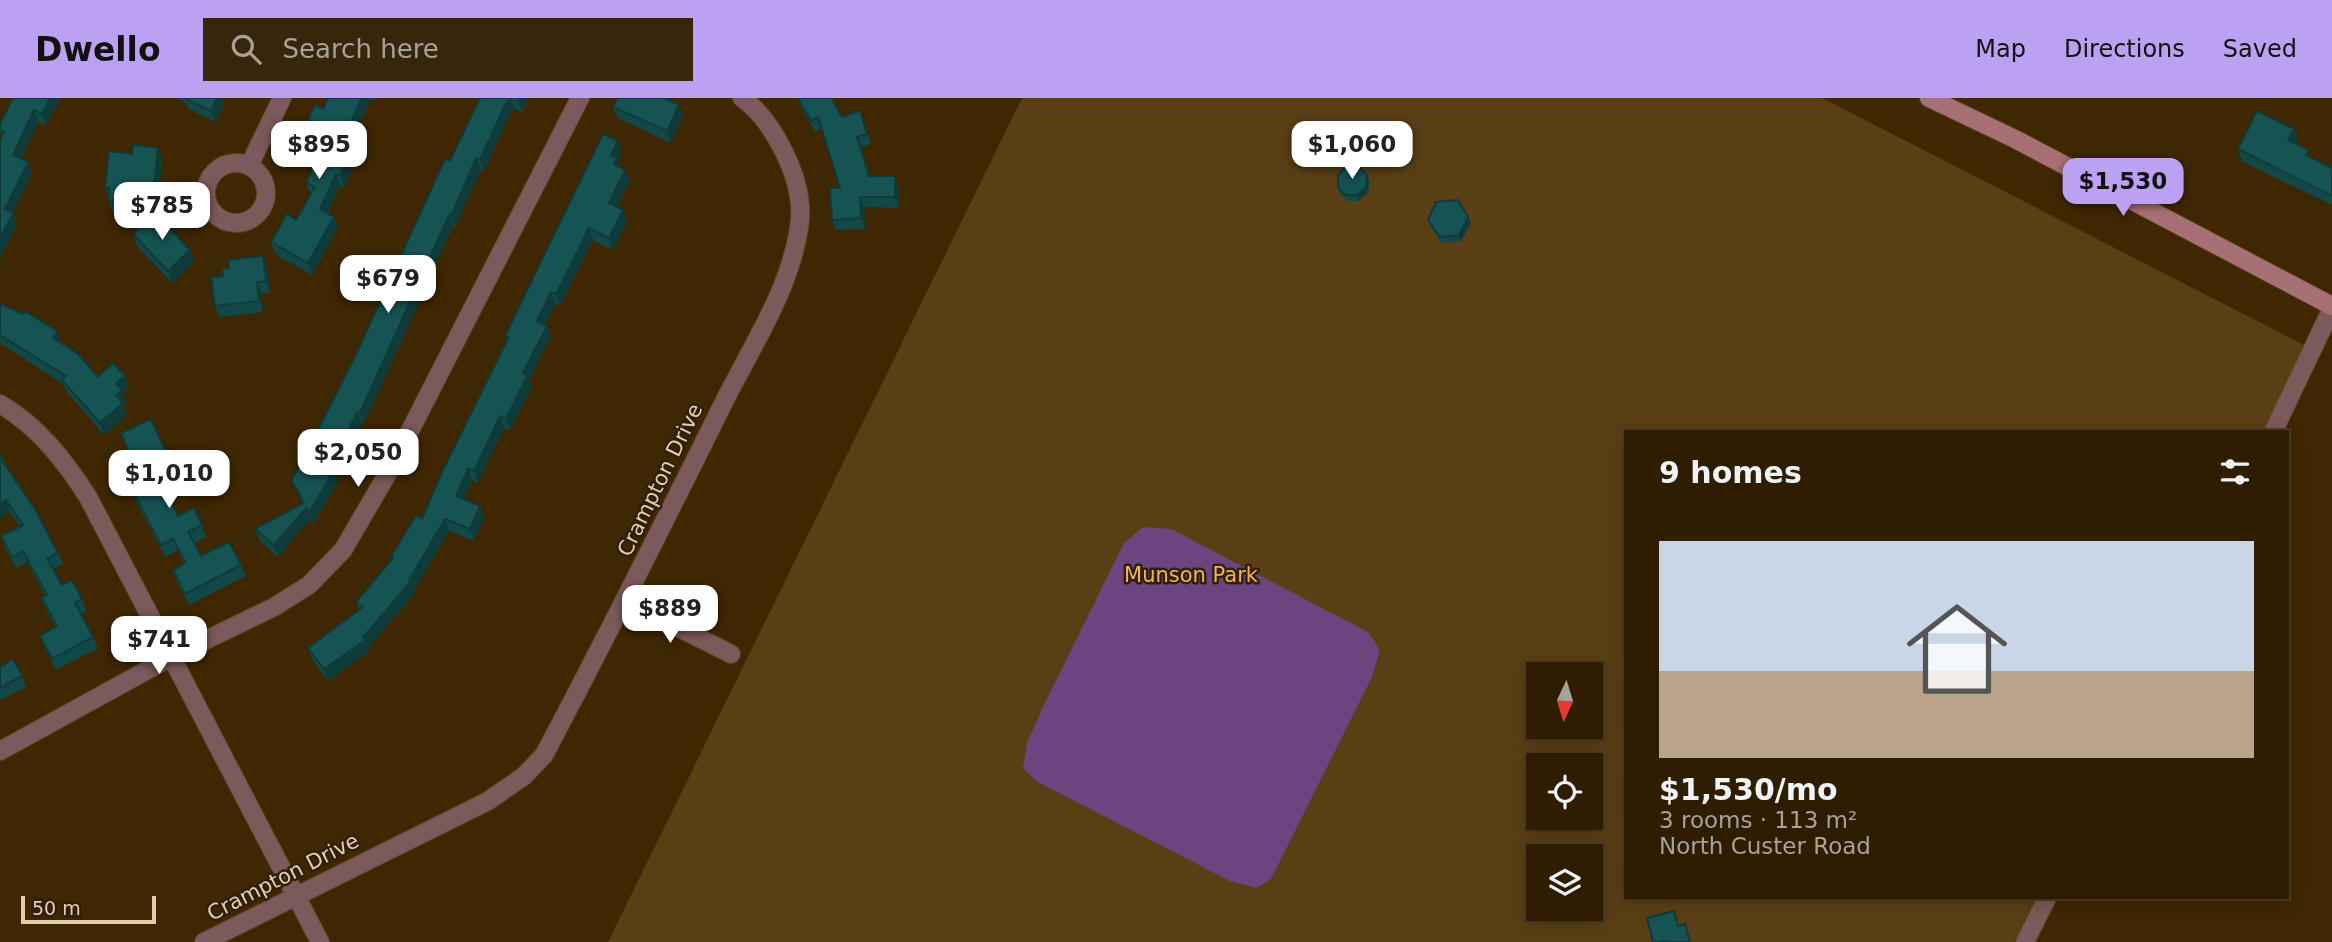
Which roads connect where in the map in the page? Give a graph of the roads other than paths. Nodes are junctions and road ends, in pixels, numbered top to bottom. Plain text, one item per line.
1 (282, 98) edge
2 (580, 98) edge
3 (742, 98) edge
4 (1929, 98) edge
5 (249, 166) dead end
6 (2332, 307) edge
7 (0, 404) edge
8 (2274, 430) edge
9 (626, 601) junction
10 (731, 654) dead end
11 (171, 657) junction
12 (0, 751) edge
13 (297, 895) junction
14 (2046, 899) edge
15 (204, 942) edge
16 (320, 942) edge
17 (2025, 942) edge

1 - 5 street
2 - 11 street
3 - 9 street, Crampton Drive
4 - 6 street
6 - 8 street
7 - 11 street
9 - 10 street
9 - 13 street, Crampton Drive
11 - 12 street
11 - 13 street
13 - 15 street, Crampton Drive
13 - 16 street
14 - 17 street

